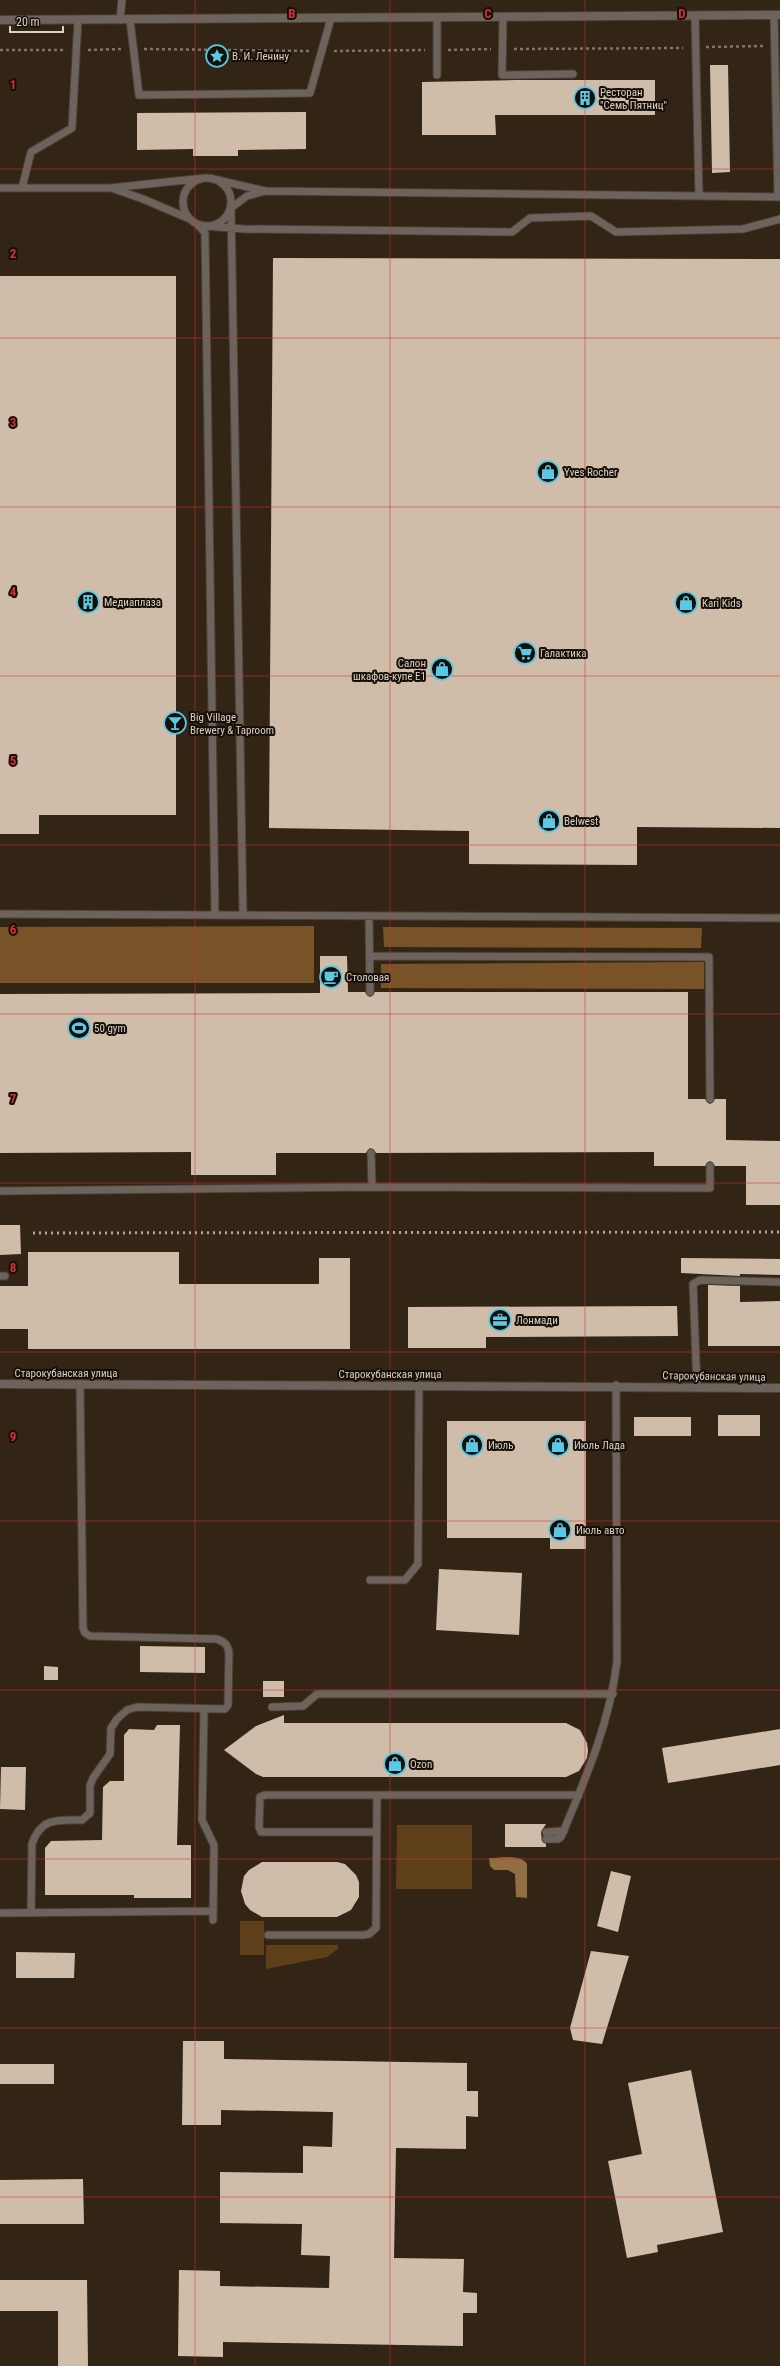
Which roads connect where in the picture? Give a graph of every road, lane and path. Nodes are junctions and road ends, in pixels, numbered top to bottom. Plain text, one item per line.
1 (122, 0) edge
2 (777, 15) edge
3 (695, 16) junction
4 (503, 17) junction
5 (331, 18) junction
6 (437, 18) junction
7 (0, 20) edge
8 (78, 20) junction
9 (120, 20) junction
10 (130, 20) junction
11 (775, 46) junction
12 (696, 48) junction
13 (134, 49) junction
14 (503, 49) junction
15 (0, 50) edge
16 (76, 50) junction
17 (437, 50) junction
18 (323, 51) junction
19 (574, 74) dead end
20 (437, 75) dead end
21 (209, 179) junction
22 (0, 188) edge
23 (22, 188) junction
24 (110, 188) junction
25 (265, 191) junction
26 (699, 196) junction
27 (779, 197) edge
28 (231, 208) junction
29 (780, 219) edge
30 (191, 220) junction
31 (198, 225) junction
32 (206, 226) junction
33 (231, 228) junction
34 (0, 914) edge
35 (215, 914) junction
36 (242, 914) junction
37 (369, 917) junction
38 (780, 918) edge
39 (370, 956) junction
40 (370, 992) dead end
41 (710, 1099) dead end
42 (371, 1153) dead end
43 (710, 1166) dead end
44 (372, 1187) junction
45 (0, 1191) edge
46 (780, 1282) edge
47 (0, 1384) edge
48 (80, 1384) junction
49 (419, 1385) junction
50 (616, 1385) junction
51 (697, 1387) junction
52 (780, 1388) edge
53 (370, 1580) dead end
54 (613, 1694) junction
55 (272, 1707) dead end
56 (204, 1708) junction
57 (377, 1795) junction
58 (579, 1795) junction
59 (377, 1832) junction
60 (546, 1835) dead end
61 (212, 1911) junction
62 (0, 1913) edge
63 (31, 1913) junction
64 (212, 1920) dead end
65 (268, 1935) dead end

1 - 9 lane
2 - 3 street
2 - 11 lane
3 - 4 street
3 - 12 lane
4 - 6 street
4 - 14 lane
5 - 6 street
5 - 10 street
5 - 18 lane
6 - 17 lane
7 - 8 street
8 - 9 street
8 - 16 lane
9 - 10 street
10 - 13 lane
11 - 12 path
11 - 27 lane
12 - 14 path
12 - 26 lane
13 - 16 path
13 - 18 path
13 - 18 lane
14 - 17 path
14 - 19 lane
15 - 16 path
16 - 23 lane
17 - 18 path
17 - 20 lane
21 - 24 lane
21 - 25 lane
21 - 28 lane
21 - 30 lane
22 - 23 lane
23 - 24 lane
24 - 30 lane
25 - 26 lane
25 - 28 lane
26 - 27 lane
28 - 32 lane
28 - 33 lane
29 - 33 lane
30 - 31 lane
31 - 32 lane
31 - 35 lane
32 - 33 lane
33 - 36 lane
34 - 35 lane
35 - 36 lane
36 - 37 lane
37 - 38 lane
37 - 39 lane
39 - 40 lane
39 - 41 lane
42 - 44 lane
43 - 44 lane
44 - 45 lane
46 - 51 lane
47 - 48 street, Старокубанская улица
48 - 49 street, Старокубанская улица
48 - 56 lane
49 - 50 street, Старокубанская улица
49 - 53 lane
50 - 51 street, Старокубанская улица
50 - 54 lane
51 - 52 street, Старокубанская улица
54 - 55 lane
54 - 58 lane
56 - 61 lane
56 - 63 lane
57 - 58 lane
57 - 59 lane
57 - 59 lane
58 - 60 lane
59 - 65 lane
61 - 63 lane
61 - 64 lane
62 - 63 lane

